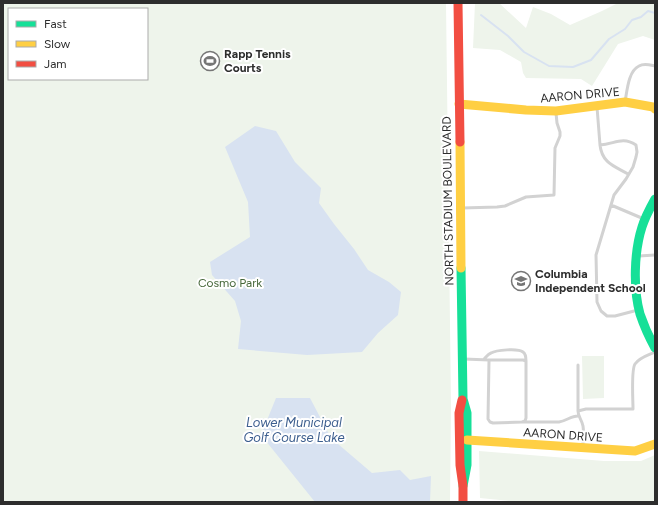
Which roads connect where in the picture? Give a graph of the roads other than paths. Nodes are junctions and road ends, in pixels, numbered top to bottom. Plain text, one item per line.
1 (458, 3) edge
2 (655, 66) edge
3 (625, 102) junction
4 (459, 104) junction
5 (596, 106) junction
6 (655, 109) edge
7 (556, 111) junction
8 (600, 145) junction
9 (628, 174) junction
10 (655, 199) edge
11 (611, 205) junction
12 (460, 208) junction
13 (644, 219) junction
14 (655, 255) edge
15 (636, 256) junction
16 (639, 310) junction
17 (655, 348) edge
18 (655, 352) edge
19 (462, 359) junction
20 (484, 360) junction
21 (488, 360) junction
22 (526, 361) junction
23 (578, 365) dead end
24 (463, 399) junction
25 (578, 411) junction
26 (578, 416) junction
27 (522, 422) junction
28 (467, 440) junction
29 (655, 444) edge
30 (583, 448) junction
31 (463, 486) junction
32 (463, 502) edge

1 - 4 main road, NORTH STADIUM BOULEVARD
2 - 3 lane
3 - 5 main road, AARON DRIVE
3 - 6 main road, AARON DRIVE
4 - 7 main road, AARON DRIVE
4 - 12 main road, NORTH STADIUM BOULEVARD
5 - 7 main road, AARON DRIVE
5 - 8 lane
7 - 12 lane
8 - 9 lane
8 - 9 lane
9 - 11 lane
10 - 13 main road
11 - 13 lane
11 - 16 lane
12 - 19 main road, NORTH STADIUM BOULEVARD
13 - 15 main road
14 - 15 lane
15 - 16 main road
16 - 17 main road
18 - 25 lane
19 - 20 lane
19 - 24 main road, NORTH STADIUM BOULEVARD
20 - 21 lane
20 - 22 lane
21 - 22 lane
21 - 27 lane
22 - 27 lane
23 - 25 lane
24 - 28 main road, NORTH STADIUM BOULEVARD
24 - 31 main road, NORTH STADIUM BOULEVARD
25 - 26 lane
26 - 27 lane
26 - 30 lane
28 - 30 main road, AARON DRIVE
28 - 31 main road, NORTH STADIUM BOULEVARD
29 - 30 main road, AARON DRIVE
31 - 32 main road, NORTH STADIUM BOULEVARD

